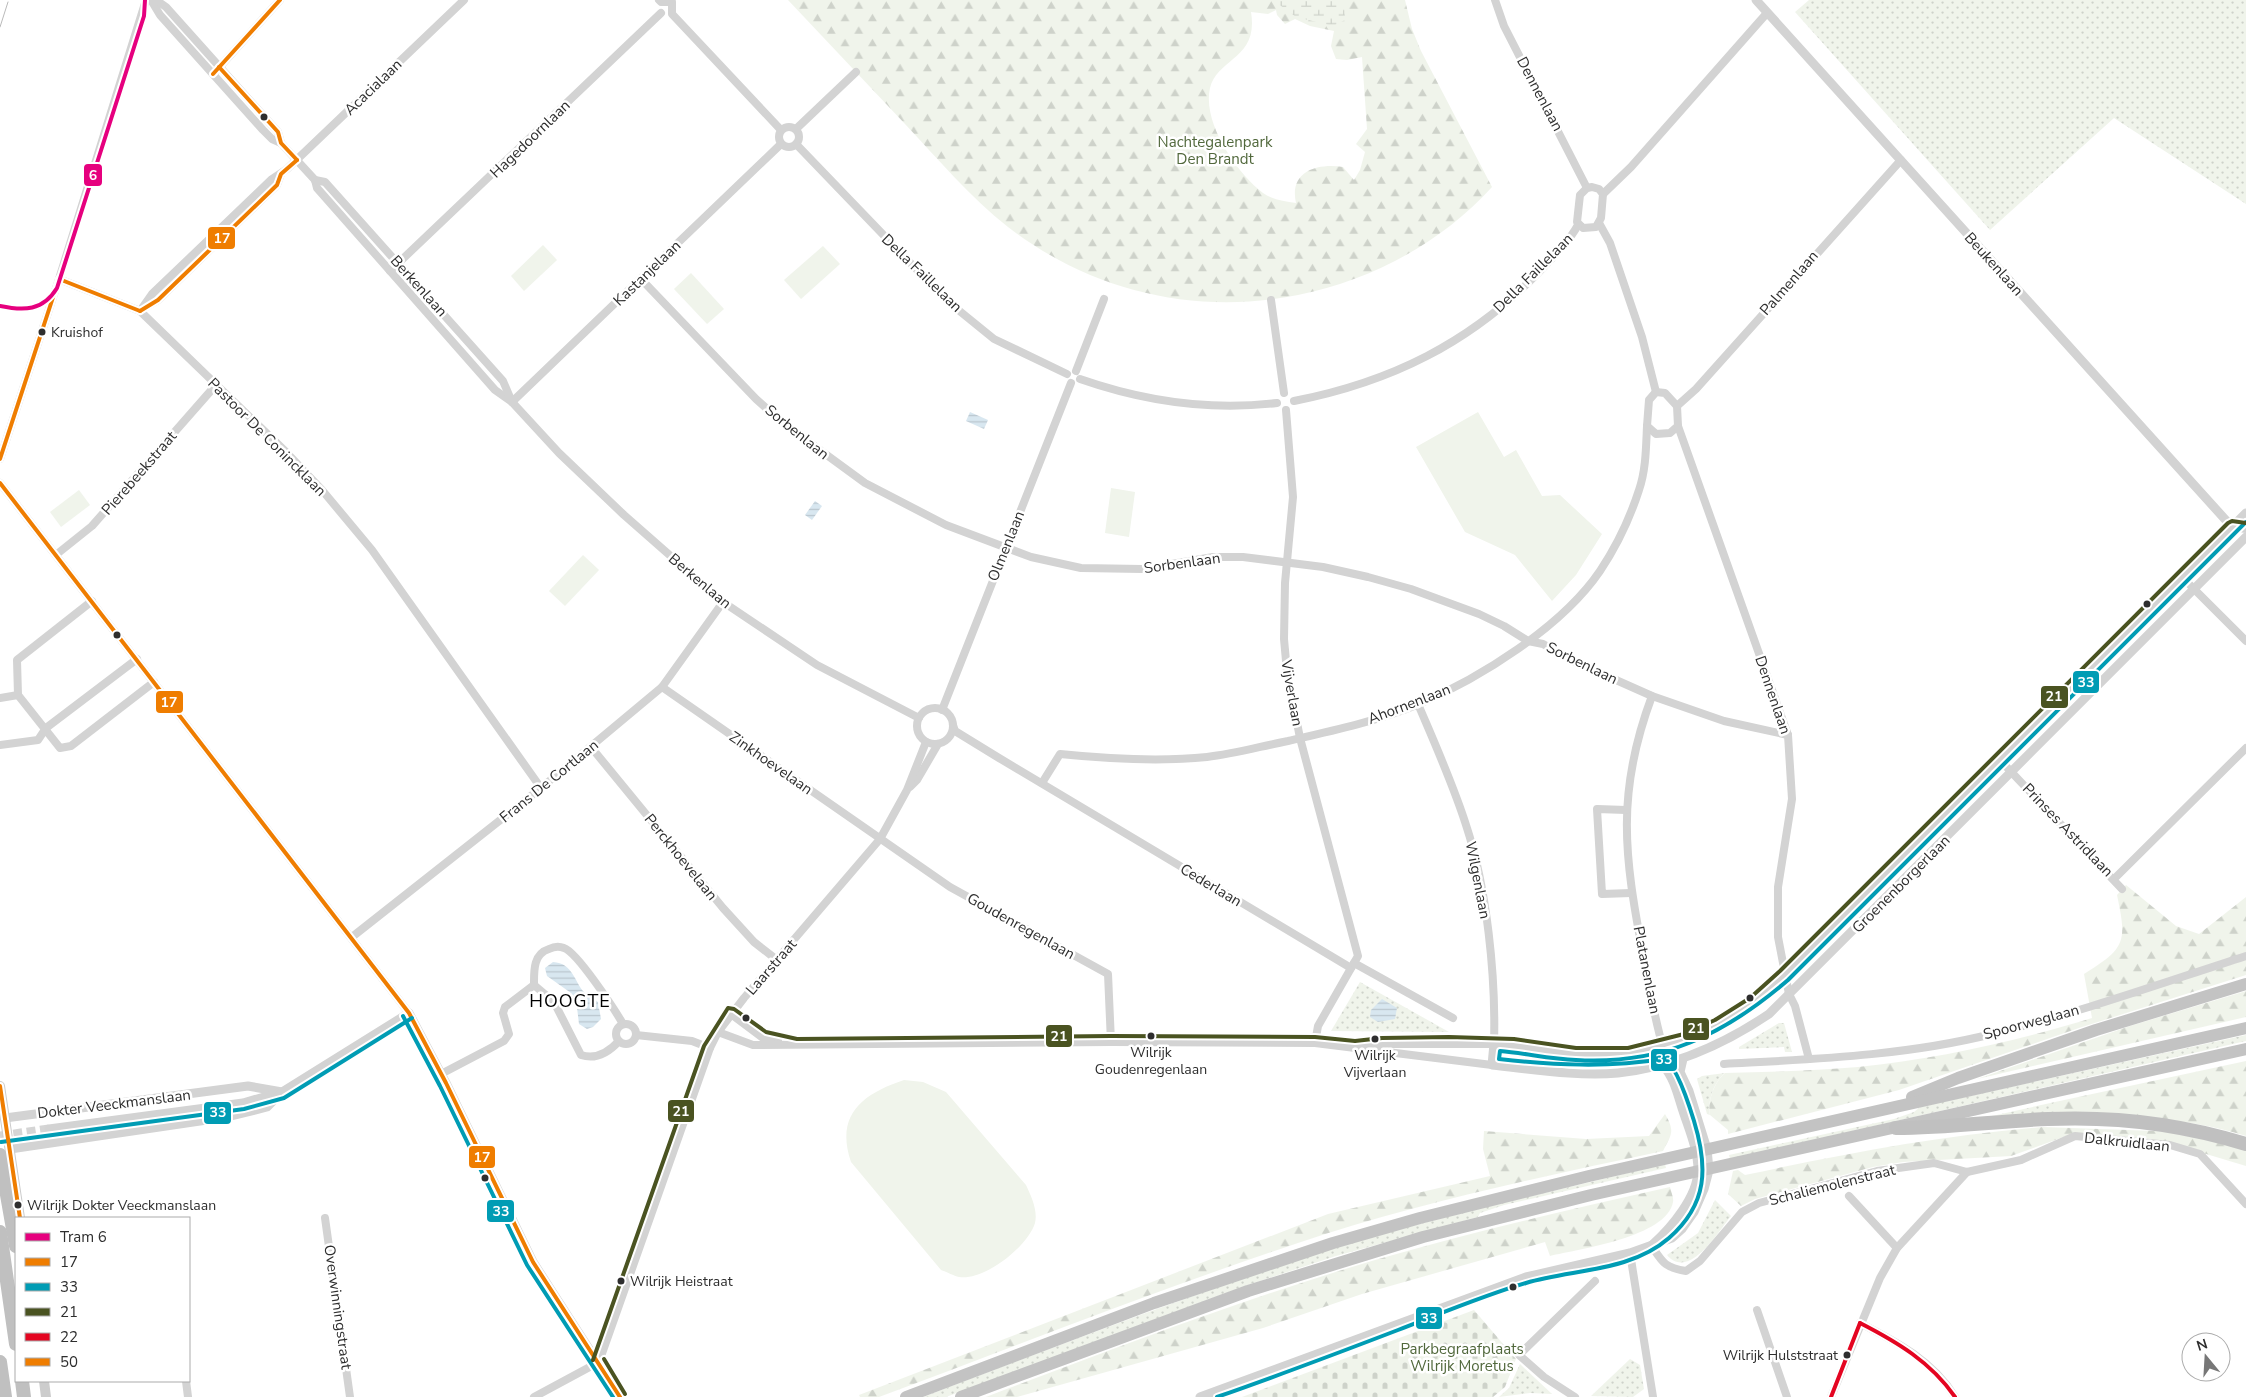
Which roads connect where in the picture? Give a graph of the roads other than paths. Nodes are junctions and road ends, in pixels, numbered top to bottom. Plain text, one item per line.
1 (146, 0) edge
2 (151, 0) edge
3 (156, 0) edge
4 (280, 0) edge
5 (464, 0) edge
6 (1495, 0) edge
7 (1756, 0) edge
8 (660, 1) edge
9 (673, 1) edge
10 (661, 13) junction
11 (1767, 13) junction
12 (672, 14) junction
13 (219, 67) junction
14 (856, 72) dead end
15 (212, 74) junction
16 (796, 129) junction
17 (781, 130) junction
18 (281, 143) junction
19 (781, 144) junction
20 (796, 144) junction
21 (297, 160) junction
22 (1900, 160) junction
23 (315, 180) junction
24 (1587, 188) junction
25 (1603, 194) junction
26 (1599, 224) junction
27 (1578, 226) junction
28 (400, 264) junction
29 (390, 271) junction
30 (59, 279) junction
31 (641, 279) junction
32 (1104, 299) dead end
33 (1271, 300) dead end
34 (140, 311) junction
35 (1076, 371) junction
36 (1067, 374) junction
37 (1080, 379) junction
38 (1071, 383) junction
39 (215, 386) junction
40 (1656, 392) junction
41 (1284, 393) junction
42 (1294, 401) junction
43 (512, 402) junction
44 (1277, 403) junction
45 (1677, 406) junction
46 (1286, 410) junction
47 (1647, 426) junction
48 (1678, 426) junction
49 (0, 459) edge
50 (0, 483) edge
51 (2246, 513) edge
52 (2232, 527) junction
53 (2246, 529) edge
54 (2246, 537) edge
55 (1006, 548) junction
56 (57, 554) junction
57 (1288, 562) junction
58 (2182, 578) junction
59 (2193, 589) junction
60 (92, 601) junction
61 (723, 602) junction
62 (2246, 640) edge
63 (1528, 641) junction
64 (137, 659) junction
65 (154, 682) junction
66 (662, 687) junction
67 (18, 695) junction
68 (1652, 696) junction
69 (0, 698) edge
70 (1418, 704) junction
71 (942, 710) junction
72 (919, 718) junction
73 (953, 725) junction
74 (46, 728) junction
75 (1788, 735) junction
76 (950, 737) junction
77 (1300, 738) junction
78 (926, 742) junction
79 (938, 744) junction
80 (0, 745) edge
81 (591, 747) junction
82 (2246, 748) edge
83 (999, 758) junction
84 (2000, 760) junction
85 (2012, 772) junction
86 (1042, 783) junction
87 (541, 788) junction
88 (907, 790) junction
89 (1626, 810) junction
90 (880, 838) junction
91 (2114, 879) junction
92 (2122, 889) dead end
93 (1632, 893) junction
94 (352, 937) junction
95 (2246, 956) edge
96 (777, 960) junction
97 (1353, 965) junction
98 (1784, 976) junction
99 (2246, 984) edge
100 (534, 985) junction
101 (1789, 994) junction
102 (409, 1013) junction
103 (731, 1014) junction
104 (1453, 1018) dead end
105 (623, 1024) junction
106 (2246, 1028) edge
107 (718, 1032) junction
108 (636, 1035) junction
109 (619, 1042) junction
110 (1111, 1042) junction
111 (1315, 1043) junction
112 (1494, 1044) junction
113 (796, 1045) junction
114 (1356, 1047) junction
115 (1662, 1047) junction
116 (710, 1048) junction
117 (2246, 1049) edge
118 (1683, 1059) junction
119 (1809, 1059) junction
120 (1724, 1064) dead end
121 (1492, 1065) junction
122 (1663, 1065) junction
123 (441, 1074) junction
124 (0, 1086) edge
125 (282, 1092) junction
126 (1892, 1107) junction
127 (5, 1118) junction
128 (1896, 1128) junction
129 (49, 1129) tunnel mouth
130 (2075, 1136) joint
131 (2246, 1144) edge
132 (1701, 1151) junction
133 (5, 1152) edge
134 (1703, 1171) junction
135 (1967, 1172) junction
136 (1849, 1196) dead end
137 (2246, 1204) edge
138 (20, 1217) edge
139 (325, 1218) dead end
140 (0, 1232) edge
141 (15, 1237) edge
142 (1650, 1245) junction
143 (1896, 1248) junction
144 (1630, 1253) junction
145 (1595, 1281) dead end
146 (1757, 1310) dead end
147 (1860, 1323) junction
148 (15, 1337) edge
149 (0, 1362) edge
150 (598, 1362) junction
151 (22, 1382) edge
152 (44, 1382) edge
153 (186, 1382) edge
154 (1214, 1395) edge
155 (5, 1397) edge
156 (24, 1397) edge
157 (46, 1397) edge
158 (188, 1397) edge
159 (350, 1397) edge
160 (534, 1397) edge
161 (620, 1397) edge
162 (906, 1397) edge
163 (961, 1397) edge
164 (1200, 1397) edge
165 (1575, 1397) edge
166 (1653, 1397) edge
167 (1787, 1397) edge
168 (1831, 1397) edge
169 (1955, 1397) edge

1 - 30 street
2 - 15 street, Berkenlaan
3 - 13 street, Berkenlaan
4 - 13 street
5 - 21 street, Acacialaan
6 - 24 street, Dennenlaan
7 - 11 street, Beukenlaan
8 - 9 street
8 - 10 street
9 - 12 street
10 - 12 street
10 - 28 street, Hagedoornlaan
11 - 22 street, Beukenlaan
11 - 25 street
12 - 17 street
13 - 15 street
13 - 18 street, Berkenlaan
14 - 16 street
15 - 18 street, Berkenlaan
16 - 17 street
16 - 20 street
17 - 19 street
18 - 21 street, Berkenlaan
19 - 20 street
19 - 31 street, Kastanjelaan
20 - 36 street, Della Faillelaan
21 - 23 street, Berkenlaan
21 - 34 street, Acacialaan
22 - 45 street, Palmenlaan
22 - 52 street, Beukenlaan
23 - 28 street, Berkenlaan
23 - 29 street, Berkenlaan
24 - 25 street
24 - 27 street
25 - 26 street
26 - 27 street
26 - 40 street
27 - 42 street, Della Faillelaan
28 - 29 street, Hagedoornlaan
28 - 43 street, Berkenlaan
29 - 43 street, Berkenlaan
30 - 34 street, Pastoor De Conincklaan
30 - 49 street
31 - 43 street, Kastanjelaan
31 - 55 street, Sorbenlaan
32 - 35 street
33 - 41 street
34 - 39 street, Pastoor De Conincklaan
35 - 36 street
35 - 37 street
36 - 38 street
37 - 38 street
37 - 44 street
38 - 55 street, Olmenlaan
39 - 56 street, Pierebeekstraat
39 - 87 street, Pastoor De Conincklaan
40 - 45 street
40 - 47 street
41 - 42 street
41 - 44 street
42 - 46 street
43 - 61 street, Berkenlaan
44 - 46 street
45 - 48 street, Dennenlaan
46 - 57 street, Vijverlaan
47 - 48 street
47 - 63 street, Ahornenlaan
48 - 75 street, Dennenlaan
50 - 56 street
51 - 52 street, Groenenborgerlaan
52 - 53 street
52 - 58 street, Groenenborgerlaan
54 - 59 street, Groenenborgerlaan
55 - 57 street, Sorbenlaan
55 - 71 street, Olmenlaan
56 - 60 street
57 - 63 street, Sorbenlaan
57 - 77 street, Vijverlaan
58 - 59 street
58 - 84 street, Groenenborgerlaan
59 - 62 street
59 - 85 street, Groenenborgerlaan
60 - 64 street
60 - 67 street
61 - 66 street, Frans De Cortlaan
61 - 72 street, Berkenlaan
63 - 68 street, Sorbenlaan
63 - 70 street, Ahornenlaan
64 - 65 street
64 - 74 street
65 - 74 street
65 - 94 street
66 - 81 street, Frans De Cortlaan
66 - 90 street, Zinkhoevelaan
67 - 69 street
67 - 74 street
68 - 75 street, Sorbenlaan
68 - 89 street, Platanenlaan
70 - 77 street, Ahornenlaan
70 - 112 street, Wilgenlaan
71 - 72 street
71 - 73 street
72 - 78 street
73 - 76 street
73 - 83 street, Cederlaan
74 - 80 street
75 - 98 street, Dennenlaan
76 - 79 street
76 - 83 street, Cederlaan
77 - 86 street, Ahornenlaan
77 - 97 street, Vijverlaan
78 - 79 street
78 - 88 street, Laarstraat
79 - 88 street, Laarstraat
81 - 87 street, Frans De Cortlaan
81 - 96 street, Perckhoevelaan
82 - 91 street
83 - 86 street, Cederlaan
84 - 85 street
84 - 98 street, Groenenborgerlaan
85 - 91 street, Prinses Astridlaan
85 - 101 street, Groenenborgerlaan
86 - 97 street, Cederlaan
87 - 94 street, Frans De Cortlaan
88 - 90 street, Laarstraat
89 - 93 street, Platanenlaan
89 - 93 street
90 - 96 street, Laarstraat
90 - 110 street, Goudenregenlaan
91 - 92 street, Prinses Astridlaan
93 - 115 street, Platanenlaan
94 - 102 street
95 - 119 street, Spoorweglaan
96 - 103 street, Laarstraat
97 - 104 street
97 - 111 street
98 - 101 street
98 - 115 street, Groenenborgerlaan
99 - 126 highway
100 - 105 street
100 - 109 street
100 - 123 street
101 - 118 street, Groenenborgerlaan
101 - 119 street
102 - 123 street
102 - 125 street, Dokter Veeckmanslaan
103 - 107 street, Laarstraat
103 - 113 street
105 - 108 street
105 - 109 street
106 - 126 highway
107 - 113 street
107 - 116 street, Laarstraat
108 - 109 street
108 - 116 street
110 - 111 street
110 - 113 street
111 - 114 street
112 - 114 street
112 - 115 street, Groenenborgerlaan
112 - 121 street, Wilgenlaan
114 - 121 street
116 - 150 street, Laarstraat
117 - 128 highway
118 - 122 street, Groenenborgerlaan
118 - 132 street
119 - 120 street, Spoorweglaan
121 - 122 street, Groenenborgerlaan
122 - 132 street
123 - 150 street
124 - 127 main road
125 - 127 street, Dokter Veeckmanslaan
125 - 129 street
125 - 133 street, Dokter Veeckmanslaan
126 - 132 highway
127 - 133 main road
128 - 131 highway
128 - 134 highway
130 - 135 street, Schaliemolenstraat
130 - 137 street, Dalkruidlaan
132 - 134 street
132 - 162 highway
133 - 138 main road
133 - 141 highway
134 - 142 street
134 - 163 highway
135 - 142 street, Schaliemolenstraat
135 - 143 street
136 - 143 street, Schaliemolenstraat
139 - 159 street, Overwinningstraat
140 - 148 highway
142 - 144 street
143 - 147 street
144 - 154 street
144 - 166 street
145 - 165 street
146 - 167 street
147 - 168 street
147 - 169 street
149 - 155 highway
150 - 160 street
150 - 161 street
151 - 156 highway
152 - 157 main road
153 - 158 street
154 - 164 street

